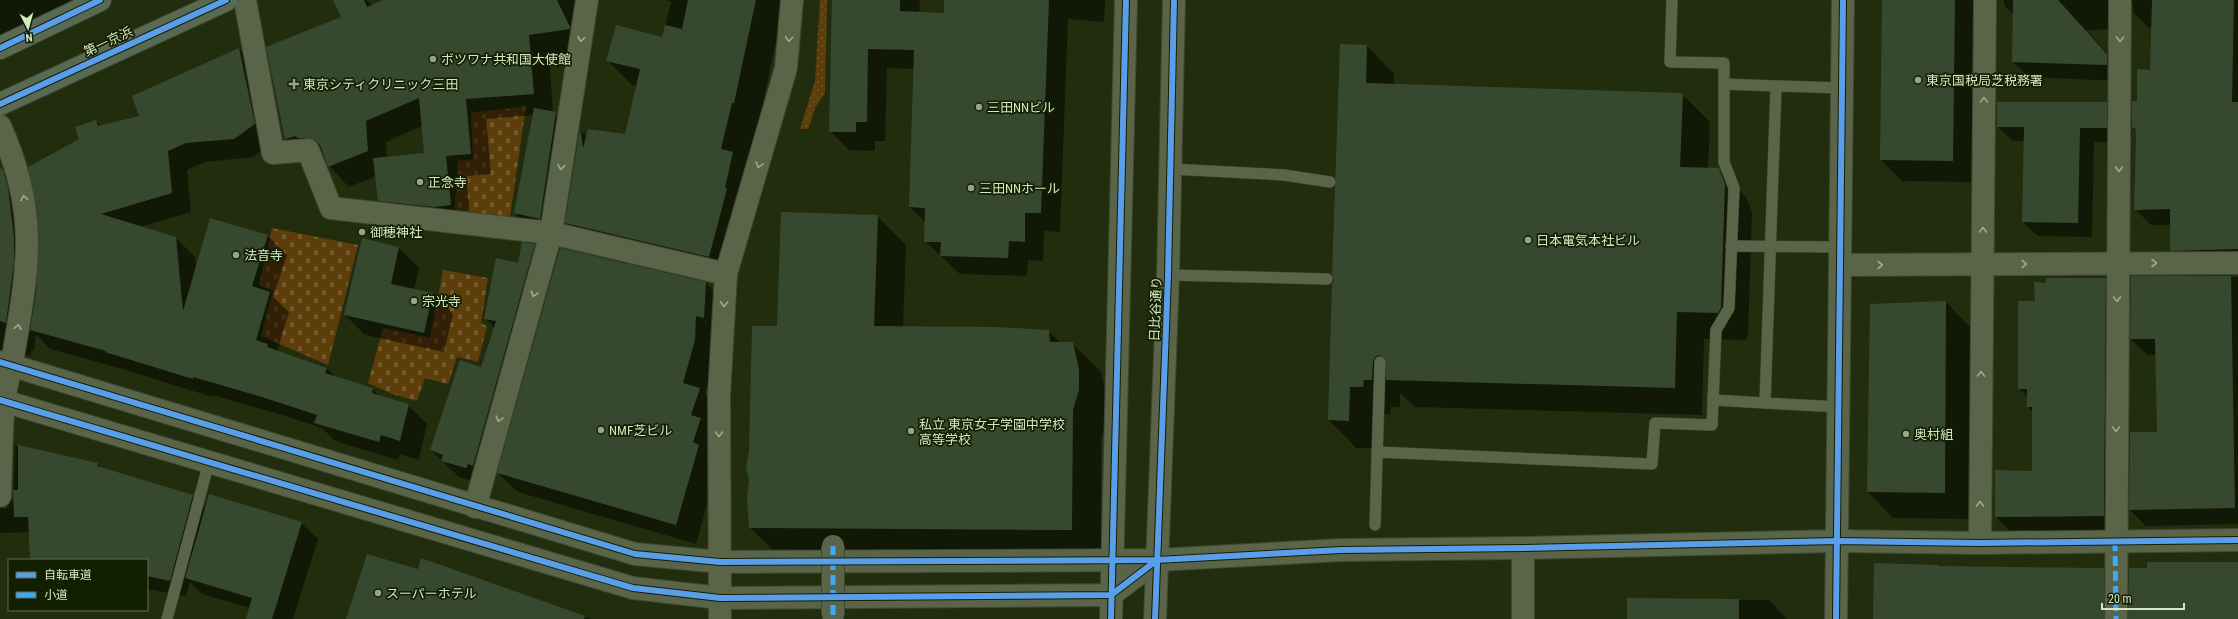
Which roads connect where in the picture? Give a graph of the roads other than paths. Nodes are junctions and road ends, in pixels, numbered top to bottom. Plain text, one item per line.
1 (100, 0) edge
2 (226, 0) edge
3 (245, 0) edge
4 (587, 0) edge
5 (792, 0) edge
6 (1126, 0) edge
7 (1174, 0) edge
8 (1672, 0) edge
9 (1843, 0) edge
10 (1985, 0) edge
11 (2120, 0) edge
12 (0, 48) edge
13 (1724, 84) junction
14 (1776, 86) junction
15 (1843, 88) junction
16 (0, 104) edge
17 (0, 126) edge
18 (1171, 168) junction
19 (1330, 182) dead end
20 (551, 233) junction
21 (1731, 246) junction
22 (1770, 247) junction
23 (1841, 256) junction
24 (2238, 263) edge
25 (2118, 264) junction
26 (1982, 265) junction
27 (726, 274) junction
28 (1168, 275) junction
29 (1326, 280) dead end
30 (1380, 362) dead end
31 (6, 364) edge
32 (2, 400) edge
33 (1713, 400) junction
34 (1764, 403) junction
35 (1839, 407) junction
36 (1377, 452) junction
37 (209, 462) junction
38 (0, 496) edge
39 (474, 507) junction
40 (1375, 525) dead end
41 (2116, 540) junction
42 (2238, 540) edge
43 (1837, 541) junction
44 (1980, 543) junction
45 (833, 546) dead end
46 (1523, 548) junction
47 (1113, 560) junction
48 (1157, 560) junction
49 (720, 562) junction
50 (1112, 595) junction
51 (720, 608) edge
52 (833, 615) dead end
53 (167, 619) edge
54 (1111, 619) edge
55 (1155, 619) edge
56 (1523, 619) edge
57 (1836, 619) edge
58 (2116, 619) edge

1 - 12 highway
2 - 16 highway, 第一京浜
3 - 20 street
4 -> 20 street
5 -> 27 street
6 - 47 street
7 - 18 street, 日比谷通り
8 - 13 lane
9 - 15 street
26 -> 10 street
11 -> 25 street
13 - 14 lane
13 - 21 lane
14 - 15 lane
14 - 22 lane
15 - 23 street
31 -> 17 street
18 - 19 lane
18 - 28 street, 日比谷通り
20 - 27 street
20 -> 39 street
21 - 22 lane
21 - 33 lane
22 - 23 lane
22 - 34 lane
23 -> 26 street
23 - 35 street
25 -> 24 street
26 -> 25 street
25 -> 41 street
44 -> 26 street
27 -> 49 street
28 - 29 lane
28 - 48 street, 日比谷通り
30 - 36 lane
31 - 32 street
31 - 39 street
32 - 37 street
32 - 38 street
33 - 34 lane
33 - 36 lane
34 - 35 lane
35 - 43 street
36 - 40 lane
37 - 51 street
37 - 53 lane
39 - 49 street
41 - 42 street
41 - 44 street
41 - 58 street
43 - 44 street
43 - 46 street
43 - 57 street
45 - 52 street, bridge
46 - 48 street
46 - 56 street
47 - 48 street
47 - 49 street
47 - 50 street
48 - 50 street
48 - 55 street, 日比谷通り
49 - 51 street
50 - 51 street
50 - 54 street

